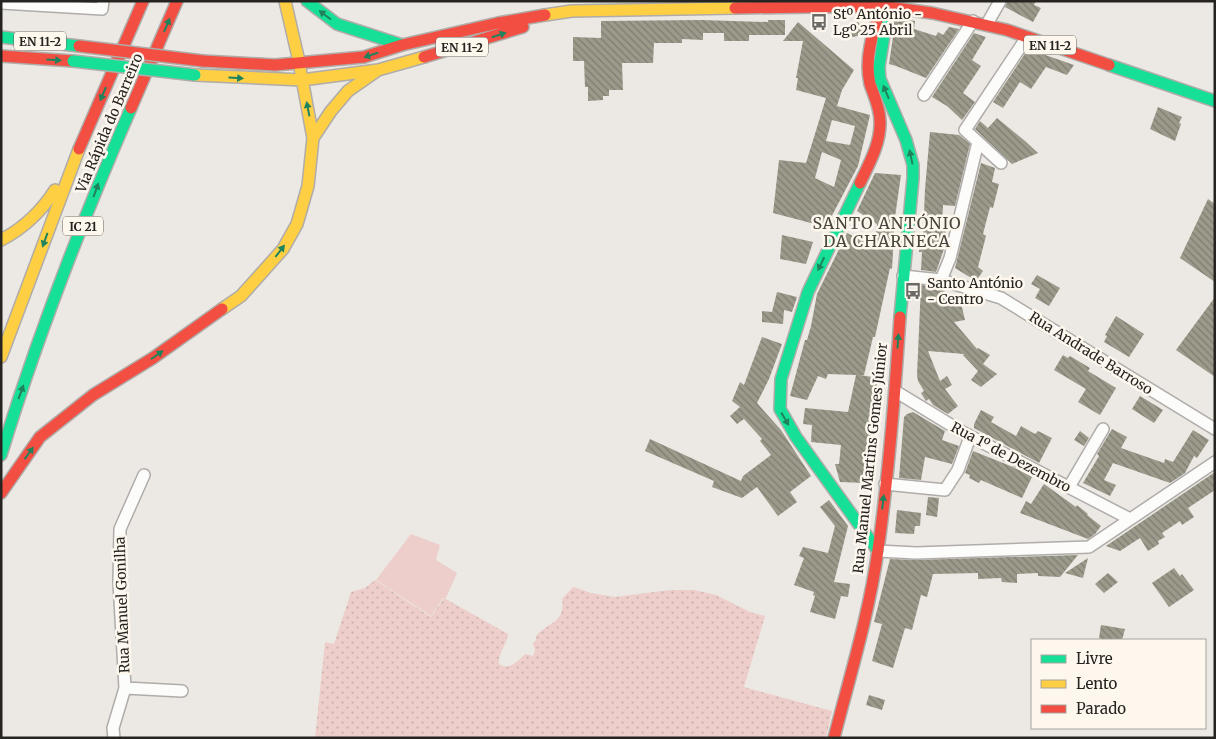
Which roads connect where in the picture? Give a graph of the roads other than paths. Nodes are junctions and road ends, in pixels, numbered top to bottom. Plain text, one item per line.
1 (103, 1) edge
2 (143, 1) edge
3 (177, 1) edge
4 (285, 1) edge
5 (307, 1) edge
6 (1000, 1) edge
7 (1, 3) edge
8 (881, 4) edge
9 (572, 12) junction
10 (973, 21) junction
11 (987, 24) junction
12 (452, 33) junction
13 (1, 36) edge
14 (1027, 36) junction
15 (402, 45) junction
16 (1, 56) edge
17 (300, 64) junction
18 (378, 70) junction
19 (351, 73) junction
20 (302, 80) junction
21 (924, 95) dead end
22 (1215, 101) edge
23 (880, 137) junction
24 (905, 137) junction
25 (313, 138) junction
26 (978, 142) junction
27 (74, 161) junction
28 (1001, 163) dead end
29 (1, 240) edge
30 (904, 276) junction
31 (941, 280) junction
32 (1, 358) edge
33 (895, 391) junction
34 (1103, 429) dead end
35 (1215, 430) edge
36 (970, 437) junction
37 (1, 455) edge
38 (1215, 462) edge
39 (144, 475) dead end
40 (885, 484) junction
41 (1069, 487) junction
42 (1, 493) edge
43 (1130, 519) junction
44 (878, 551) junction
45 (125, 688) junction
46 (182, 691) dead end
47 (114, 738) edge
48 (834, 738) edge

1 - 7 street
2 -> 27 main road, Via Rápida do Barreiro / IC 21
37 -> 3 main road, Via Rápida do Barreiro / IC 21
4 - 17 main road
15 -> 5 main road
6 - 11 street
8 - 9 main road, EN 11-2
8 - 10 main road, EN 11-2
8 - 23 main road
24 -> 8 main road, Rua Manuel Martins Gomes Júnior
9 - 12 main road, EN 11-2
18 -> 9 main road, EN 11-2
10 - 11 main road, EN 11-2
10 - 21 street
11 - 14 main road, EN 11-2
12 - 15 main road, EN 11-2
12 - 19 street
13 - 17 main road, EN 11-2, bridge
14 - 22 main road, EN 11-2
14 - 26 street
15 -> 17 main road, EN 11-2
16 -> 20 main road, EN 11-2, bridge
17 - 20 main road
18 - 19 main road, EN 11-2
18 - 25 main road
19 - 20 main road, EN 11-2
25 -> 20 main road
23 - 24 main road
23 -> 44 main road
30 -> 24 main road, Rua Manuel Martins Gomes Júnior
42 -> 25 main road
26 - 28 street
26 - 31 street
27 - 29 main road
27 -> 32 main road, Via Rápida do Barreiro / IC 21
30 - 31 street, Rua Andrade Barroso
33 -> 30 main road, Rua Manuel Martins Gomes Júnior
31 - 35 street, Rua Andrade Barroso
33 - 36 street, Rua 1º de Dezembro
33 - 40 main road, Rua Manuel Martins Gomes Júnior
34 - 41 street
36 - 40 street
36 - 41 street, Rua 1º de Dezembro
38 - 43 street
39 - 45 street, Rua Manuel Gonilha
44 -> 40 main road, Rua Manuel Martins Gomes Júnior
41 - 43 street, Rua 1º de Dezembro
43 - 44 street
44 - 48 main road, Rua Manuel Martins Gomes Júnior
45 - 46 street
45 - 47 street, Rua Manuel Gonilha

